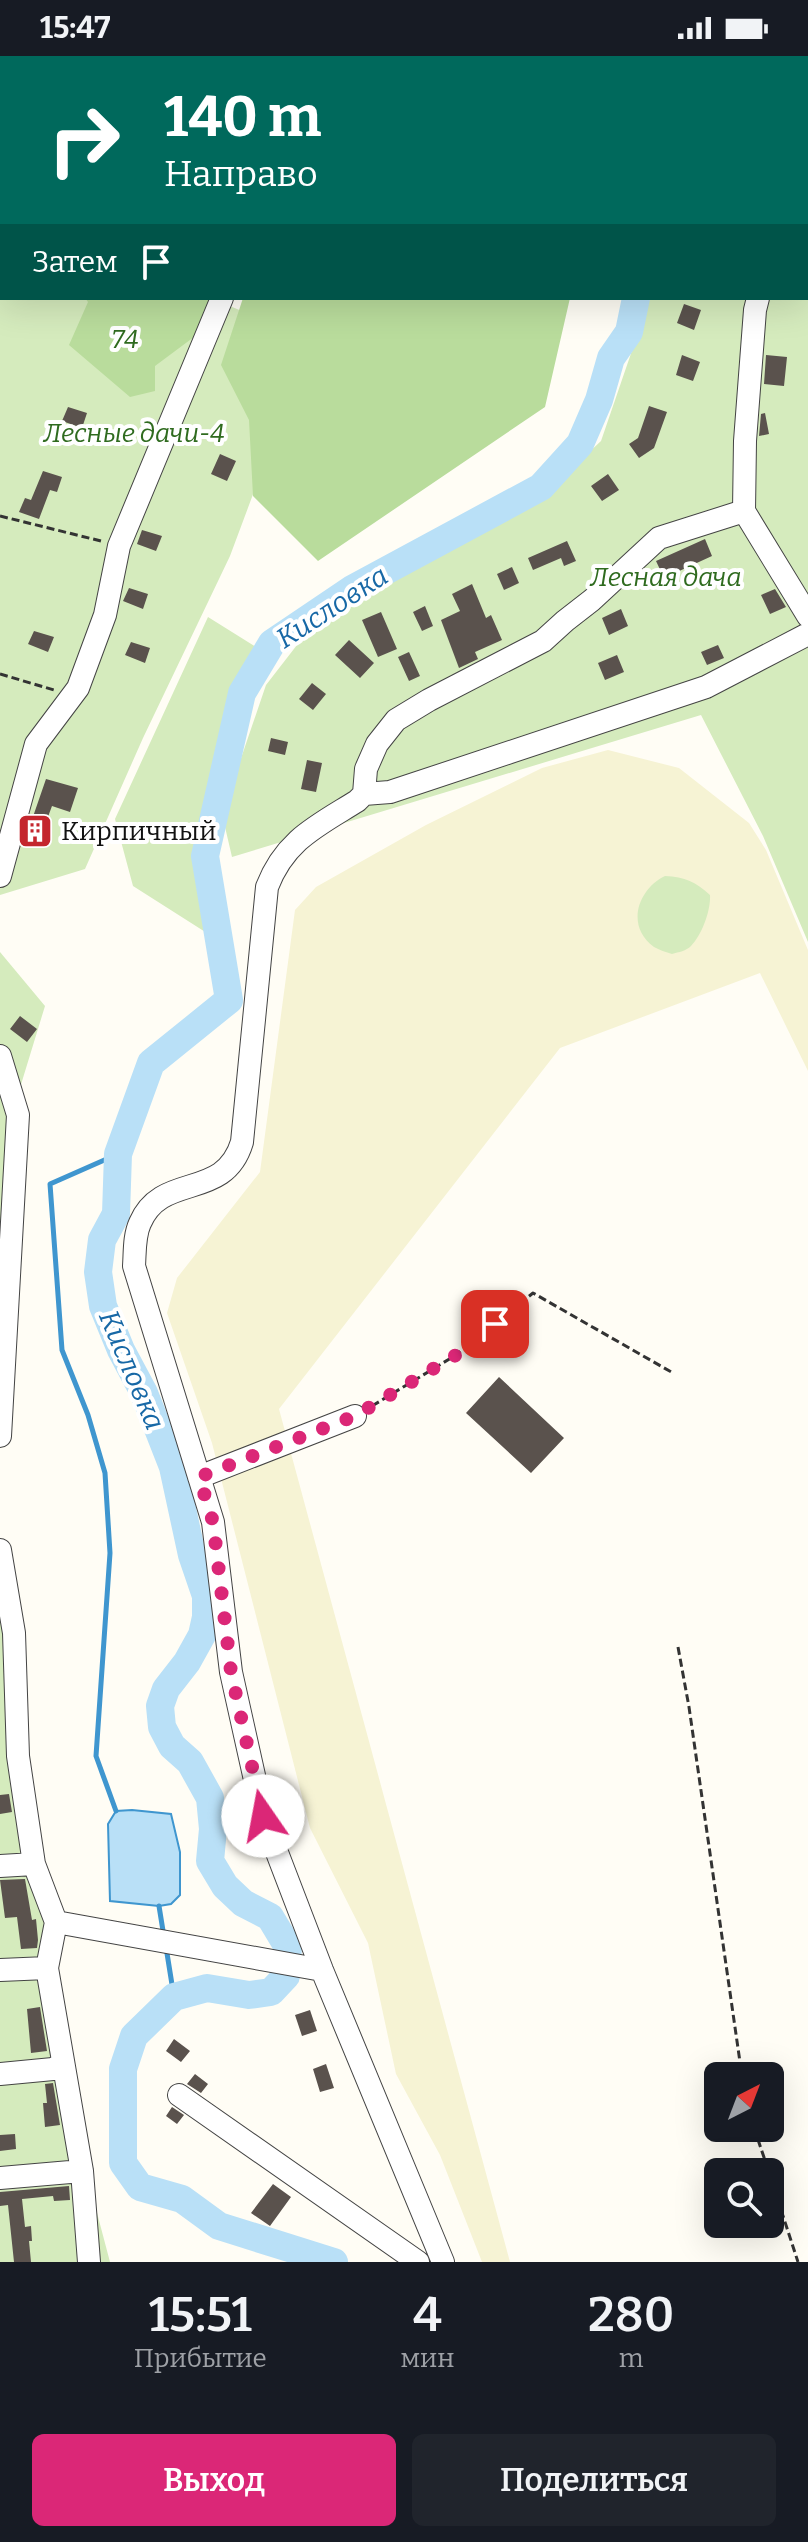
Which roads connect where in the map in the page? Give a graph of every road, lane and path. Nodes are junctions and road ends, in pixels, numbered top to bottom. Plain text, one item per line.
1 (693, 56) edge
2 (715, 56) edge
3 (221, 300) edge
4 (758, 300) edge
5 (744, 511) junction
6 (0, 516) edge
7 (119, 546) junction
8 (808, 616) edge
9 (808, 634) edge
10 (0, 674) edge
11 (72, 696) junction
12 (364, 794) junction
13 (5, 840) edge
14 (0, 876) edge
15 (0, 1060) edge
16 (6, 1203) edge
17 (2, 1320) edge
18 (673, 1373) dead end
19 (355, 1416) joint
20 (0, 1436) edge
21 (199, 1477) junction
22 (0, 1550) edge
23 (7, 1634) edge
24 (678, 1647) dead end
25 (9, 1757) edge
26 (34, 1864) junction
27 (0, 1866) edge
28 (56, 1922) junction
29 (47, 1968) junction
30 (0, 1970) edge
31 (322, 1970) junction
32 (740, 2062) edge
33 (62, 2064) junction
34 (0, 2074) edge
35 (179, 2095) dead end
36 (82, 2171) junction
37 (0, 2178) edge
38 (784, 2220) edge
39 (89, 2262) edge
40 (418, 2262) edge
41 (443, 2262) edge
42 (798, 2262) edge

1 - 2 street
3 - 7 street
4 - 5 street
5 - 8 street
5 - 12 street
6 - 7 path
7 - 11 street
9 - 12 street
10 - 11 path
11 - 13 street
12 - 21 street
13 - 14 street
15 - 16 street
16 - 17 street
17 - 20 street
18 - 19 path
19 - 21 street
21 - 31 street
22 - 23 street
23 - 25 street
24 - 32 path
25 - 26 street
26 - 27 street
26 - 28 street
28 - 29 street
28 - 31 street
29 - 30 street
29 - 33 street
31 - 41 street
33 - 34 street
33 - 36 street
35 - 40 street
36 - 37 street
36 - 39 street
38 - 42 path

